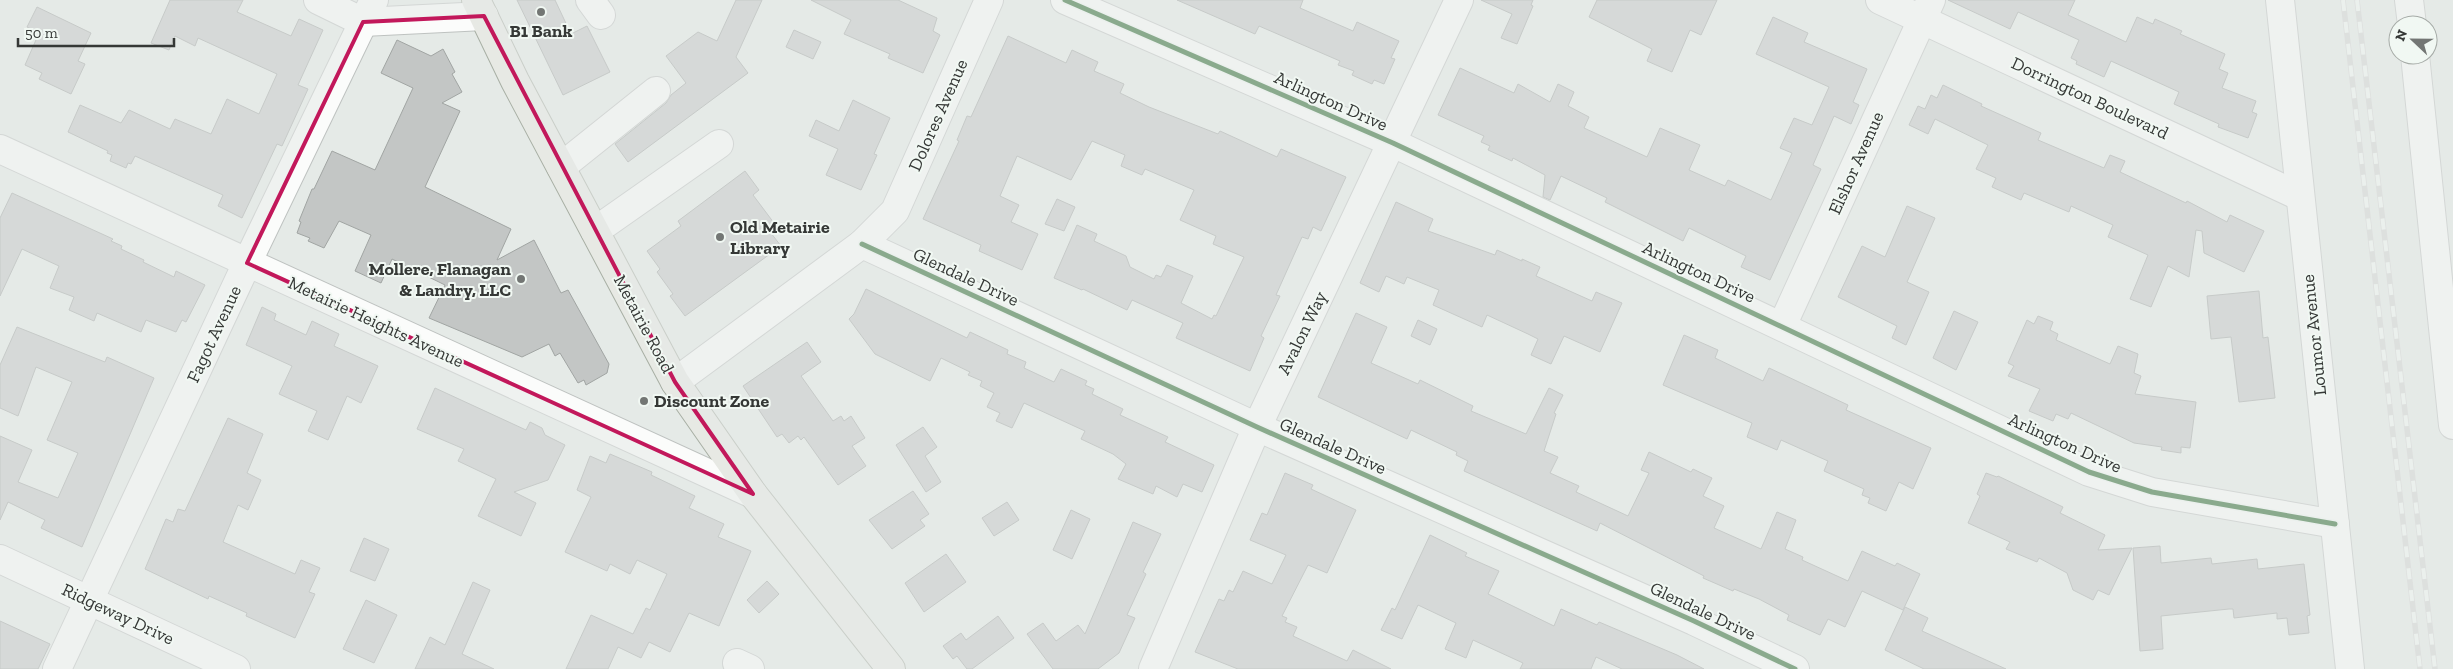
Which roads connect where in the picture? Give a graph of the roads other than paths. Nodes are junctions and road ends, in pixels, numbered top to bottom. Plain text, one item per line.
1 (318, 0) edge
2 (989, 0) edge
3 (1065, 0) edge
4 (1459, 0) edge
5 (1880, 0) edge
6 (2280, 0) edge
7 (2409, 0) edge
8 (480, 8) edge
9 (1926, 10) edge
10 (369, 11) edge
11 (2411, 15) edge
12 (2416, 65) edge
13 (656, 91) dead end
14 (1393, 143) junction
15 (720, 144) dead end
16 (0, 149) edge
17 (561, 167) junction
18 (2299, 196) junction
19 (595, 231) junction
20 (872, 235) junction
21 (247, 263) junction
22 (1782, 326) junction
23 (675, 382) junction
24 (2453, 425) edge
25 (1257, 428) junction
26 (753, 494) junction
27 (2335, 524) junction
28 (0, 560) edge
29 (89, 600) junction
30 (56, 669) edge
31 (236, 669) edge
32 (891, 669) edge
33 (1153, 669) edge
34 (1795, 669) edge
35 (2350, 669) edge

1 - 10 street
2 - 20 street, Dolores Avenue
3 - 14 street, Arlington Drive
4 - 14 street, Avalon Way
5 - 9 street, Dorrington Boulevard
6 - 18 street, Loumor Avenue
7 - 11 street
8 - 10 street
8 - 17 main road, Metairie Road
9 - 18 street, Dorrington Boulevard
9 - 22 street, Elshor Avenue
10 - 21 street, Fagot Avenue
12 - 24 street
13 - 17 street
14 - 22 street, Arlington Drive
14 - 25 street, Avalon Way
15 - 19 street
16 - 21 street, Metairie Heights Avenue
17 - 19 main road, Metairie Road
18 - 27 street, Loumor Avenue
19 - 23 main road, Metairie Road
20 - 23 street
20 - 25 street, Glendale Drive
21 - 26 street, Metairie Heights Avenue
21 - 29 street, Fagot Avenue
22 - 27 street, Arlington Drive
23 - 26 main road, Metairie Road
25 - 33 street, Avalon Way
25 - 34 street, Glendale Drive
26 - 32 main road, Metairie Road
27 - 35 street, Loumor Avenue
28 - 29 street, Ridgeway Drive
29 - 30 street, Fagot Avenue
29 - 31 street, Ridgeway Drive

